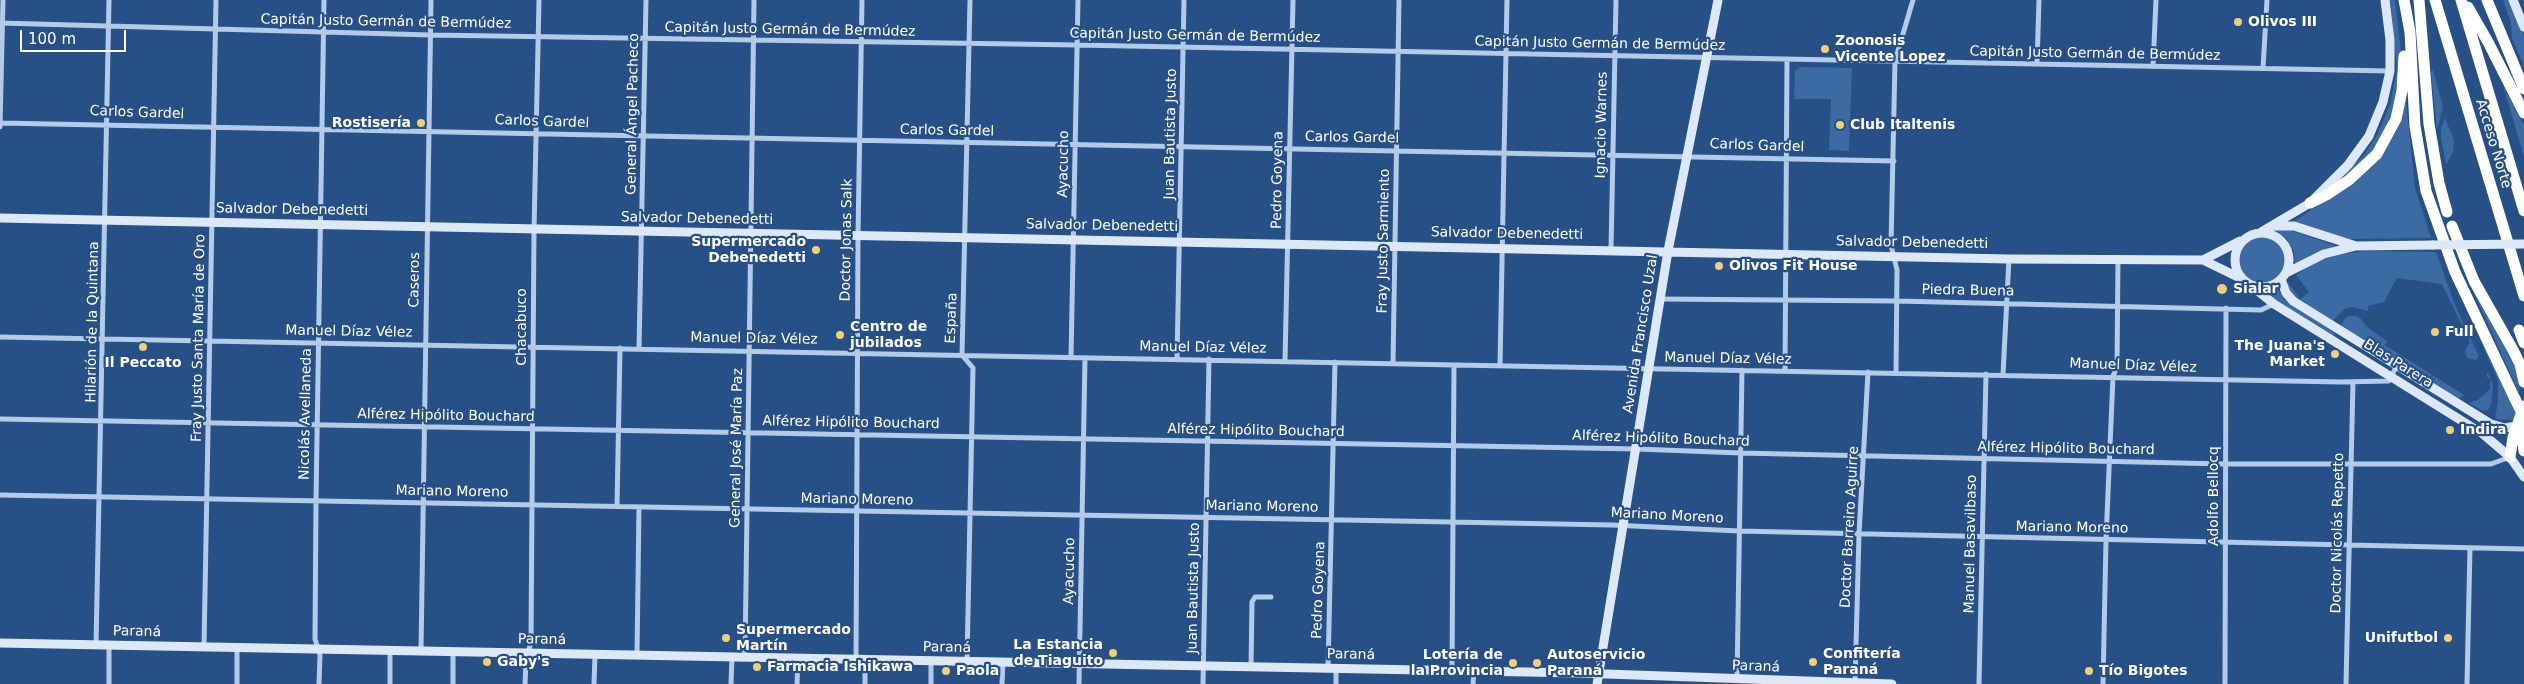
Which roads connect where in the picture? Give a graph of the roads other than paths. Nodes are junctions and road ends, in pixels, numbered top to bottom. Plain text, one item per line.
1 (3, 0) edge
2 (109, 0) edge
3 (216, 0) edge
4 (324, 0) edge
5 (431, 0) edge
6 (539, 0) edge
7 (646, 0) edge
8 (754, 0) edge
9 (862, 0) edge
10 (970, 0) edge
11 (1078, 0) edge
12 (1184, 0) edge
13 (1293, 0) edge
14 (1399, 0) edge
15 (1508, 0) edge
16 (1616, 0) edge
17 (1718, 0) edge
18 (1913, 0) edge
19 (2039, 0) edge
20 (2156, 0) edge
21 (2267, 0) edge
22 (2385, 0) edge
23 (2419, 0) edge
24 (2435, 0) edge
25 (2462, 0) edge
26 (2487, 0) edge
27 (2513, 0) edge
28 (2404, 3) edge
29 (1, 23) edge
30 (108, 26) junction
31 (2524, 27) edge
32 (215, 30) junction
33 (324, 31) junction
34 (431, 34) junction
35 (538, 36) junction
36 (646, 38) junction
37 (753, 40) junction
38 (861, 42) junction
39 (969, 44) junction
40 (1077, 45) junction
41 (1184, 48) junction
42 (1292, 49) junction
43 (1398, 51) junction
44 (1506, 53) junction
45 (1614, 55) junction
46 (1706, 57) junction
47 (2511, 58) junction
48 (1787, 59) junction
49 (1895, 61) junction
50 (2037, 64) junction
51 (2153, 66) junction
52 (2263, 68) junction
53 (2390, 71) junction
54 (2524, 79) edge
55 (2524, 89) edge
56 (2524, 113) edge
57 (0, 123) edge
58 (108, 123) junction
59 (0, 127) edge
60 (215, 127) junction
61 (323, 130) junction
62 (429, 130) junction
63 (536, 134) junction
64 (644, 136) junction
65 (751, 138) junction
66 (860, 140) junction
67 (967, 142) junction
68 (1075, 145) junction
69 (1182, 145) junction
70 (1290, 147) junction
71 (1397, 150) junction
72 (1504, 153) junction
73 (1612, 154) junction
74 (1687, 155) junction
75 (1786, 158) junction
76 (1894, 161) junction
77 (2310, 202) junction
78 (2524, 211) edge
79 (2447, 212) dead end
80 (0, 218) edge
81 (106, 221) junction
82 (212, 222) junction
83 (320, 225) junction
84 (2452, 226) dead end
85 (427, 227) junction
86 (2271, 227) junction
87 (534, 230) junction
88 (642, 232) junction
89 (2261, 232) junction
90 (749, 233) junction
91 (858, 235) junction
92 (966, 238) junction
93 (1073, 240) junction
94 (2243, 240) junction
95 (1180, 242) junction
96 (1288, 244) junction
97 (2524, 244) edge
98 (1395, 246) junction
99 (2356, 246) junction
100 (1503, 248) junction
101 (1611, 250) junction
102 (1668, 251) junction
103 (1786, 254) junction
104 (1894, 256) junction
105 (2009, 259) junction
106 (2118, 259) junction
107 (2203, 260) junction
108 (2284, 276) junction
109 (2246, 282) junction
110 (2524, 296) edge
111 (1660, 299) junction
112 (1785, 300) junction
113 (1897, 301) junction
114 (2007, 303) junction
115 (2274, 304) junction
116 (2118, 305) junction
117 (2226, 308) junction
118 (2519, 330) dead end
119 (0, 337) edge
120 (104, 339) junction
121 (210, 341) junction
122 (318, 343) junction
123 (2524, 343) edge
124 (425, 345) junction
125 (533, 347) junction
126 (620, 348) junction
127 (640, 349) junction
128 (750, 351) junction
129 (858, 353) junction
130 (962, 355) junction
131 (1070, 358) junction
132 (1085, 358) junction
133 (1177, 359) junction
134 (1209, 359) junction
135 (1285, 361) junction
136 (1335, 362) junction
137 (1393, 363) junction
138 (1454, 365) junction
139 (2397, 365) junction
140 (1500, 366) junction
141 (1649, 369) junction
142 (1742, 370) junction
143 (1785, 371) junction
144 (1868, 372) junction
145 (1896, 373) junction
146 (1986, 374) junction
147 (2003, 374) junction
148 (2112, 376) junction
149 (2392, 376) junction
150 (2226, 380) junction
151 (2353, 382) junction
152 (2524, 382) edge
153 (2520, 402) edge
154 (0, 419) edge
155 (2521, 420) edge
156 (102, 421) junction
157 (208, 423) junction
158 (317, 425) junction
159 (424, 427) junction
160 (533, 429) junction
161 (618, 430) junction
162 (749, 433) junction
163 (856, 435) junction
164 (970, 437) junction
165 (1083, 439) junction
166 (1208, 441) junction
167 (1333, 443) junction
168 (1454, 446) junction
169 (1637, 449) junction
170 (2524, 451) edge
171 (1741, 453) junction
172 (1864, 456) junction
173 (2510, 457) junction
174 (1984, 458) junction
175 (2109, 461) junction
176 (2225, 464) junction
177 (2351, 465) junction
178 (2524, 477) edge
179 (0, 495) edge
180 (100, 497) junction
181 (207, 499) junction
182 (316, 501) junction
183 (423, 503) junction
184 (533, 505) junction
185 (617, 506) junction
186 (639, 507) junction
187 (748, 509) junction
188 (856, 511) junction
189 (969, 513) junction
190 (1082, 515) junction
191 (1206, 517) junction
192 (1332, 520) junction
193 (1453, 522) junction
194 (1624, 525) junction
195 (1739, 531) junction
196 (1859, 534) junction
197 (1981, 537) junction
198 (2106, 540) junction
199 (2225, 543) junction
200 (2348, 546) junction
201 (2470, 548) junction
202 (2524, 549) edge
203 (1271, 598) dead end
204 (0, 643) edge
205 (96, 645) junction
206 (109, 645) junction
207 (204, 647) junction
208 (237, 648) junction
209 (318, 649) junction
210 (390, 650) junction
211 (421, 651) junction
212 (453, 652) junction
213 (529, 653) junction
214 (595, 654) junction
215 (637, 655) junction
216 (732, 657) junction
217 (745, 657) junction
218 (798, 658) junction
219 (861, 660) junction
220 (931, 661) junction
221 (966, 662) junction
222 (1003, 662) junction
223 (1079, 664) junction
224 (1204, 666) junction
225 (1251, 667) junction
226 (1332, 669) junction
227 (1452, 671) junction
228 (1474, 672) junction
229 (1598, 674) junction
230 (1737, 680) junction
231 (1774, 682) edge
232 (1855, 683) edge
233 (109, 684) edge
234 (237, 684) edge
235 (319, 684) edge
236 (390, 684) edge
237 (453, 684) edge
238 (525, 684) edge
239 (594, 684) edge
240 (732, 684) edge
241 (798, 684) edge
242 (865, 684) edge
243 (931, 684) edge
244 (1002, 684) edge
245 (1079, 684) edge
246 (1203, 684) edge
247 (1336, 684) edge
248 (1474, 684) edge
249 (1597, 684) edge
250 (1892, 684) edge
251 (1979, 684) edge
252 (2103, 684) edge
253 (2225, 684) edge
254 (2346, 684) edge
255 (2467, 684) edge

1 - 29 street
2 - 30 street, Hilarión de la Quintana
3 - 32 street, Fray Justo Santa María de Oro
4 - 33 street, Nicolás Avellaneda
5 - 34 street, Caseros
6 - 35 street, Chacabuco
7 - 36 street, General Ángel Pacheco
8 - 37 street, General José María Paz
9 - 38 street, Doctor Jonas Salk
10 - 39 street, España
11 - 40 street, Ayacucho
12 - 41 street, Juan Bautista Justo
13 - 42 street, Pedro Goyena
14 - 43 street, Fray Justo Sarmiento
15 - 44 street
16 - 45 street, Ignacio Warnes
17 - 46 street, Avenida Francisco Uzal
18 - 49 street
19 - 50 street
20 - 51 street
21 - 52 street
22 - 53 street
23 - 79 highway
24 - 110 highway, Acceso Norte
25 - 56 highway
25 - 78 highway, Acceso Norte
26 - 47 highway
27 - 31 street
28 - 77 highway
28 - 153 highway
29 - 30 street, Capitán Justo Germán de Bermúdez
29 - 57 street
30 - 32 street, Capitán Justo Germán de Bermúdez
30 - 58 street, Hilarión de la Quintana
32 - 33 street, Capitán Justo Germán de Bermúdez
32 - 60 street, Fray Justo Santa María de Oro
33 - 34 street, Capitán Justo Germán de Bermúdez
33 - 61 street, Nicolás Avellaneda
34 - 35 street, Capitán Justo Germán de Bermúdez
34 - 62 street, Caseros
35 - 36 street, Capitán Justo Germán de Bermúdez
35 - 63 street, Chacabuco
36 - 37 street, Capitán Justo Germán de Bermúdez
36 - 64 street, General Ángel Pacheco
37 - 38 street, Capitán Justo Germán de Bermúdez
37 - 65 street, General José María Paz
38 - 39 street, Capitán Justo Germán de Bermúdez
38 - 66 street, Doctor Jonas Salk
39 - 40 street, Capitán Justo Germán de Bermúdez
39 - 67 street, España
40 - 41 street, Capitán Justo Germán de Bermúdez
40 - 68 street, Ayacucho
41 - 42 street, Capitán Justo Germán de Bermúdez
41 - 69 street, Juan Bautista Justo
42 - 43 street, Capitán Justo Germán de Bermúdez
42 - 70 street, Pedro Goyena
43 - 44 street, Capitán Justo Germán de Bermúdez
43 - 71 street, Fray Justo Sarmiento
44 - 45 street, Capitán Justo Germán de Bermúdez
44 - 72 street
45 - 46 street, Capitán Justo Germán de Bermúdez
45 - 73 street, Ignacio Warnes
46 - 48 street, Capitán Justo Germán de Bermúdez
46 - 74 street, Avenida Francisco Uzal
47 - 54 highway
47 - 55 highway
48 - 49 street, Capitán Justo Germán de Bermúdez
48 - 75 street
49 - 50 street, Capitán Justo Germán de Bermúdez
49 - 76 street
50 - 51 street, Capitán Justo Germán de Bermúdez
51 - 52 street, Capitán Justo Germán de Bermúdez
52 - 53 street, Capitán Justo Germán de Bermúdez
53 - 77 street
57 - 58 street, Carlos Gardel
57 - 59 street
58 - 60 street, Carlos Gardel
58 - 81 street, Hilarión de la Quintana
60 - 61 street, Carlos Gardel
60 - 82 street, Fray Justo Santa María de Oro
61 - 62 street, Carlos Gardel
61 - 83 street, Nicolás Avellaneda
62 - 63 street, Carlos Gardel
62 - 85 street, Caseros
63 - 64 street, Carlos Gardel
63 - 87 street, Chacabuco
64 - 65 street, Carlos Gardel
64 - 88 street, General Ángel Pacheco
65 - 66 street, Carlos Gardel
65 - 90 street, General José María Paz
66 - 67 street, Carlos Gardel
66 - 91 street, Doctor Jonas Salk
67 - 68 street, Carlos Gardel
67 - 92 street, España
68 - 69 street, Carlos Gardel
68 - 93 street, Ayacucho
69 - 70 street, Carlos Gardel
69 - 95 street, Juan Bautista Justo
70 - 71 street, Carlos Gardel
70 - 96 street, Pedro Goyena
71 - 72 street, Carlos Gardel
71 - 98 street, Fray Justo Sarmiento
72 - 73 street, Carlos Gardel
72 - 100 street
73 - 74 street, Carlos Gardel
73 - 101 street, Ignacio Warnes
74 - 75 street, Carlos Gardel
74 - 102 street, Avenida Francisco Uzal
75 - 76 street, Carlos Gardel
75 - 103 street
76 - 104 street
77 - 86 street
80 - 81 street, Salvador Debenedetti
81 - 82 street, Salvador Debenedetti
81 - 120 street, Hilarión de la Quintana
82 - 83 street, Salvador Debenedetti
82 - 121 street, Fray Justo Santa María de Oro
83 - 85 street, Salvador Debenedetti
83 - 122 street, Nicolás Avellaneda
84 - 152 highway
85 - 87 street, Salvador Debenedetti
85 - 124 street, Caseros
86 - 89 street
86 - 99 street
87 - 88 street, Salvador Debenedetti
87 - 125 street, Chacabuco
88 - 90 street, Salvador Debenedetti
88 - 127 street, General Ángel Pacheco
89 - 94 street
89 - 108 street
90 - 91 street, Salvador Debenedetti
90 - 128 street, General José María Paz
91 - 92 street, Salvador Debenedetti
91 - 129 street, Doctor Jonas Salk
92 - 93 street, Salvador Debenedetti
92 - 130 street, España
93 - 95 street, Salvador Debenedetti
93 - 131 street, Ayacucho
94 - 107 street, Salvador Debenedetti
94 - 109 street
95 - 96 street, Salvador Debenedetti
95 - 133 street, Juan Bautista Justo
96 - 98 street, Salvador Debenedetti
96 - 135 street, Pedro Goyena
97 - 99 street, bridge
98 - 100 street, Salvador Debenedetti
98 - 137 street, Fray Justo Sarmiento
99 - 108 street
100 - 101 street, Salvador Debenedetti
100 - 140 street
101 - 102 street, Salvador Debenedetti
102 - 103 street, Salvador Debenedetti
102 - 111 street, Avenida Francisco Uzal
103 - 104 street, Salvador Debenedetti
103 - 112 street
104 - 105 street, Salvador Debenedetti
104 - 113 street
105 - 106 street, Salvador Debenedetti
105 - 114 street
106 - 107 street, Salvador Debenedetti
106 - 116 street
107 - 109 street, Salvador Debenedetti
108 - 109 street
108 - 139 street, Blas Parera
109 - 115 street, Blas Parera
111 - 112 street, Piedra Buena
111 - 141 street, Avenida Francisco Uzal
112 - 113 street, Piedra Buena
112 - 143 street
113 - 114 street, Piedra Buena
113 - 145 street
114 - 116 street, Piedra Buena
114 - 147 street
115 - 117 street, Piedra Buena
115 - 149 street, Blas Parera
116 - 117 street, Piedra Buena
116 - 148 street
117 - 150 street, Adolfo Bellocq
118 - 123 highway
119 - 120 street, Manuel Díaz Vélez
120 - 121 street, Manuel Díaz Vélez
120 - 156 street, Hilarión de la Quintana
121 - 122 street, Manuel Díaz Vélez
121 - 157 street, Fray Justo Santa María de Oro
122 - 124 street, Manuel Díaz Vélez
122 - 158 street, Nicolás Avellaneda
124 - 125 street, Manuel Díaz Vélez
124 - 159 street, Caseros
125 - 126 street, Manuel Díaz Vélez
125 - 160 street, Chacabuco
126 - 127 street, Manuel Díaz Vélez
126 - 161 street
127 - 128 street, Manuel Díaz Vélez
128 - 129 street, Manuel Díaz Vélez
128 - 162 street, General José María Paz
129 - 130 street, Manuel Díaz Vélez
129 - 163 street, Doctor Jonas Salk
130 - 131 street, Manuel Díaz Vélez
130 - 164 street, España
131 - 132 street, Manuel Díaz Vélez
132 - 133 street, Manuel Díaz Vélez
132 - 165 street, Ayacucho
133 - 134 street, Manuel Díaz Vélez
134 - 135 street, Manuel Díaz Vélez
134 - 166 street, Juan Bautista Justo
135 - 136 street, Manuel Díaz Vélez
136 - 137 street, Manuel Díaz Vélez
136 - 167 street, Pedro Goyena
137 - 138 street, Manuel Díaz Vélez
138 - 140 street, Manuel Díaz Vélez
138 - 168 street
139 - 149 street
139 - 155 street, Blas Parera
140 - 141 street, Manuel Díaz Vélez
141 - 142 street, Manuel Díaz Vélez
141 - 169 street, Avenida Francisco Uzal
142 - 143 street, Manuel Díaz Vélez
142 - 171 street
143 - 144 street, Manuel Díaz Vélez
144 - 145 street, Manuel Díaz Vélez
144 - 172 street, Doctor Barreiro Aguirre
145 - 146 street, Manuel Díaz Vélez
146 - 147 street, Manuel Díaz Vélez
146 - 174 street, Manuel Basavilbaso
147 - 148 street, Manuel Díaz Vélez
148 - 150 street, Manuel Díaz Vélez
148 - 175 street
149 - 151 street, Manuel Díaz Vélez
149 - 173 street, Blas Parera
150 - 151 street, Manuel Díaz Vélez
150 - 176 street, Adolfo Bellocq
151 - 177 street, Doctor Nicolás Repetto
153 - 155 highway, bridge
154 - 156 street, Alférez Hipólito Bouchard
155 - 170 highway
155 - 173 highway
156 - 157 street, Alférez Hipólito Bouchard
156 - 180 street, Hilarión de la Quintana
157 - 158 street, Alférez Hipólito Bouchard
157 - 181 street, Fray Justo Santa María de Oro
158 - 159 street, Alférez Hipólito Bouchard
158 - 182 street, Nicolás Avellaneda
159 - 160 street, Alférez Hipólito Bouchard
159 - 183 street, Caseros
160 - 161 street, Alférez Hipólito Bouchard
160 - 184 street, Chacabuco
161 - 162 street, Alférez Hipólito Bouchard
161 - 185 street
162 - 163 street, Alférez Hipólito Bouchard
162 - 187 street, General José María Paz
163 - 164 street, Alférez Hipólito Bouchard
163 - 188 street, Doctor Jonas Salk
164 - 165 street, Alférez Hipólito Bouchard
164 - 189 street, España
165 - 166 street, Alférez Hipólito Bouchard
165 - 190 street, Ayacucho
166 - 167 street, Alférez Hipólito Bouchard
166 - 191 street, Juan Bautista Justo
167 - 168 street, Alférez Hipólito Bouchard
167 - 192 street, Pedro Goyena
168 - 169 street, Alférez Hipólito Bouchard
168 - 193 street
169 - 171 street, Alférez Hipólito Bouchard
169 - 194 street, Avenida Francisco Uzal
171 - 172 street, Alférez Hipólito Bouchard
171 - 195 street
172 - 174 street, Alférez Hipólito Bouchard
172 - 196 street, Doctor Barreiro Aguirre
173 - 177 street, Alférez Hipólito Bouchard
173 - 178 street, Blas Parera
174 - 175 street, Alférez Hipólito Bouchard
174 - 197 street, Manuel Basavilbaso
175 - 176 street, Alférez Hipólito Bouchard
175 - 198 street
176 - 177 street, Alférez Hipólito Bouchard
176 - 199 street, Adolfo Bellocq
177 - 200 street, Doctor Nicolás Repetto
179 - 180 street, Mariano Moreno
180 - 181 street, Mariano Moreno
180 - 205 street, Hilarión de la Quintana
181 - 182 street, Mariano Moreno
181 - 207 street, Fray Justo Santa María de Oro
182 - 183 street, Mariano Moreno
182 - 209 street, Nicolás Avellaneda
183 - 184 street, Mariano Moreno
183 - 211 street, Caseros
184 - 185 street, Mariano Moreno
184 - 213 street, Chacabuco
185 - 186 street, Mariano Moreno
186 - 187 street, Mariano Moreno
186 - 215 street
187 - 188 street, Mariano Moreno
187 - 217 street, General José María Paz
188 - 189 street, Mariano Moreno
188 - 219 street, Doctor Jonas Salk
189 - 190 street, Mariano Moreno
189 - 221 street, España
190 - 191 street, Mariano Moreno
190 - 223 street, Ayacucho
191 - 192 street, Mariano Moreno
191 - 224 street, Juan Bautista Justo
192 - 193 street, Mariano Moreno
192 - 226 street, Pedro Goyena
193 - 194 street, Mariano Moreno
193 - 227 street
194 - 195 street, Mariano Moreno
194 - 229 street, Avenida Francisco Uzal
195 - 196 street, Mariano Moreno
195 - 230 street
196 - 197 street, Mariano Moreno
196 - 232 street, Doctor Barreiro Aguirre
197 - 198 street, Mariano Moreno
197 - 251 street, Manuel Basavilbaso
198 - 199 street, Mariano Moreno
198 - 252 street
199 - 200 street, Mariano Moreno
199 - 253 street, Adolfo Bellocq
200 - 201 street, Mariano Moreno
200 - 254 street, Doctor Nicolás Repetto
201 - 202 street, Mariano Moreno
201 - 255 street
203 - 225 street
204 - 205 street, Paraná
205 - 206 street, Paraná
206 - 207 street, Paraná
206 - 233 street
207 - 208 street, Paraná
208 - 209 street, Paraná
208 - 234 street
209 - 210 street, Paraná
209 - 235 street, Nicolás Avellaneda
210 - 211 street, Paraná
210 - 236 street
211 - 212 street, Paraná
212 - 213 street, Paraná
212 - 237 street
213 - 214 street, Paraná
213 - 238 street, Chacabuco
214 - 215 street, Paraná
214 - 239 street
215 - 216 street, Paraná
216 - 217 street, Paraná
216 - 240 street
217 - 218 street, Paraná
218 - 219 street, Paraná
218 - 241 street
219 - 220 street, Paraná
219 - 242 street, Doctor Jonas Salk
220 - 221 street, Paraná
220 - 243 street
221 - 222 street, Paraná
222 - 223 street, Paraná
222 - 244 street
223 - 224 street, Paraná
223 - 245 street, Ayacucho
224 - 225 street, Paraná
224 - 246 street, Juan Bautista Justo
225 - 226 street, Paraná
226 - 227 street, Paraná
226 - 247 street, Pedro Goyena
227 - 228 street, Paraná
228 - 229 street, Paraná
228 - 248 street
229 - 230 street, Paraná
229 - 249 street, Avenida Francisco Uzal
230 - 231 street, Paraná
231 - 232 street, Paraná
232 - 250 street, Paraná

